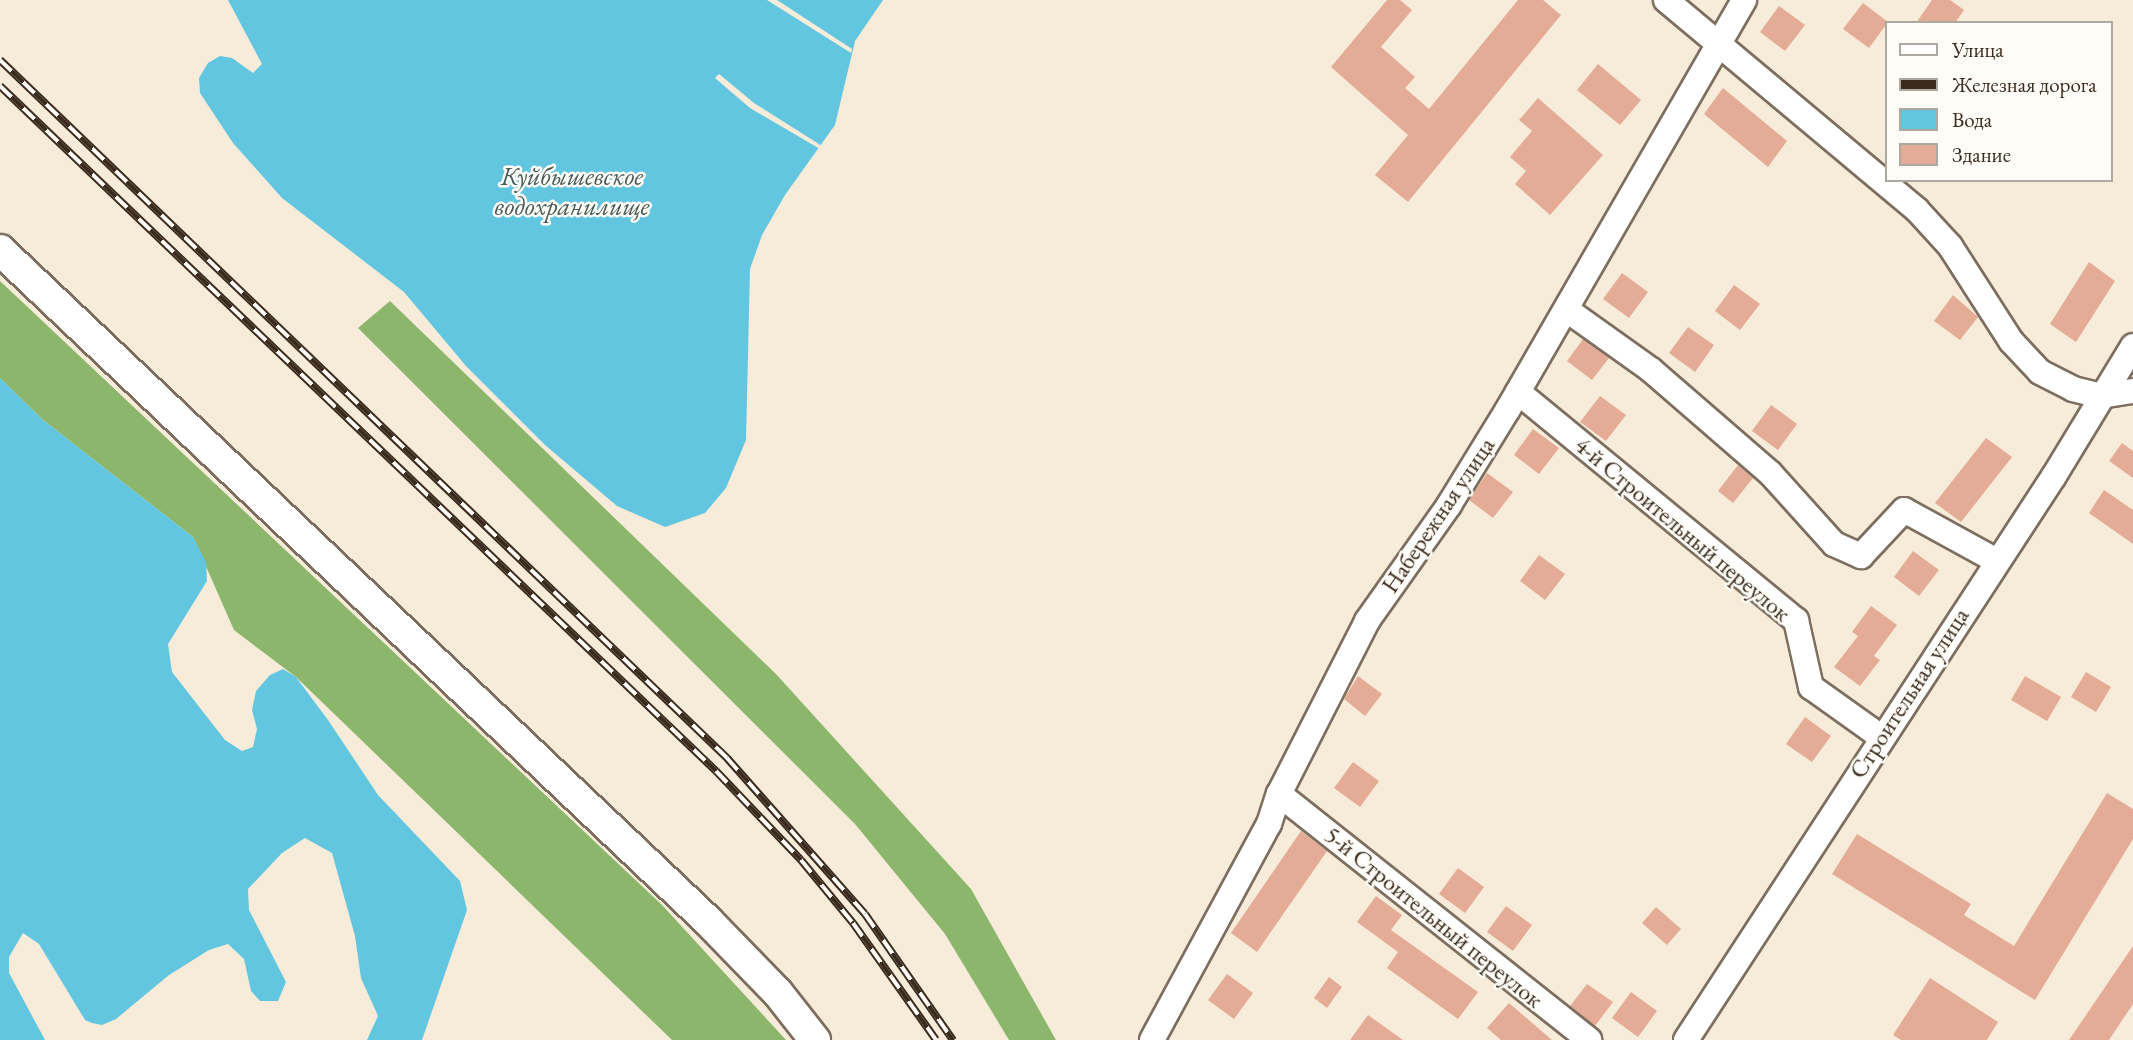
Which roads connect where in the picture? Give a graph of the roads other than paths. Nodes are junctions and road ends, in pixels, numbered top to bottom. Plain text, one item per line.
1 (1666, 0) edge
2 (1744, 0) edge
3 (1719, 44) junction
4 (0, 250) edge
5 (1567, 310) junction
6 (2133, 346) edge
7 (2133, 391) edge
8 (1517, 392) junction
9 (2101, 396) junction
10 (1995, 560) junction
11 (1881, 737) junction
12 (1279, 794) junction
13 (815, 1040) edge
14 (1153, 1040) edge
15 (1588, 1040) edge
16 (1686, 1040) edge

1 - 3 street
2 - 3 street, Набережная улица
3 - 5 street, Набережная улица
3 - 9 street
4 - 13 main road
5 - 8 street, Набережная улица
5 - 10 street
6 - 9 street, Строительная улица
7 - 9 street
8 - 11 street, 4-й Строительный переулок
8 - 12 street, Набережная улица
9 - 10 street, Строительная улица
10 - 11 street, Строительная улица
11 - 16 street, Строительная улица
12 - 14 street, Набережная улица
12 - 15 street, 5-й Строительный переулок

